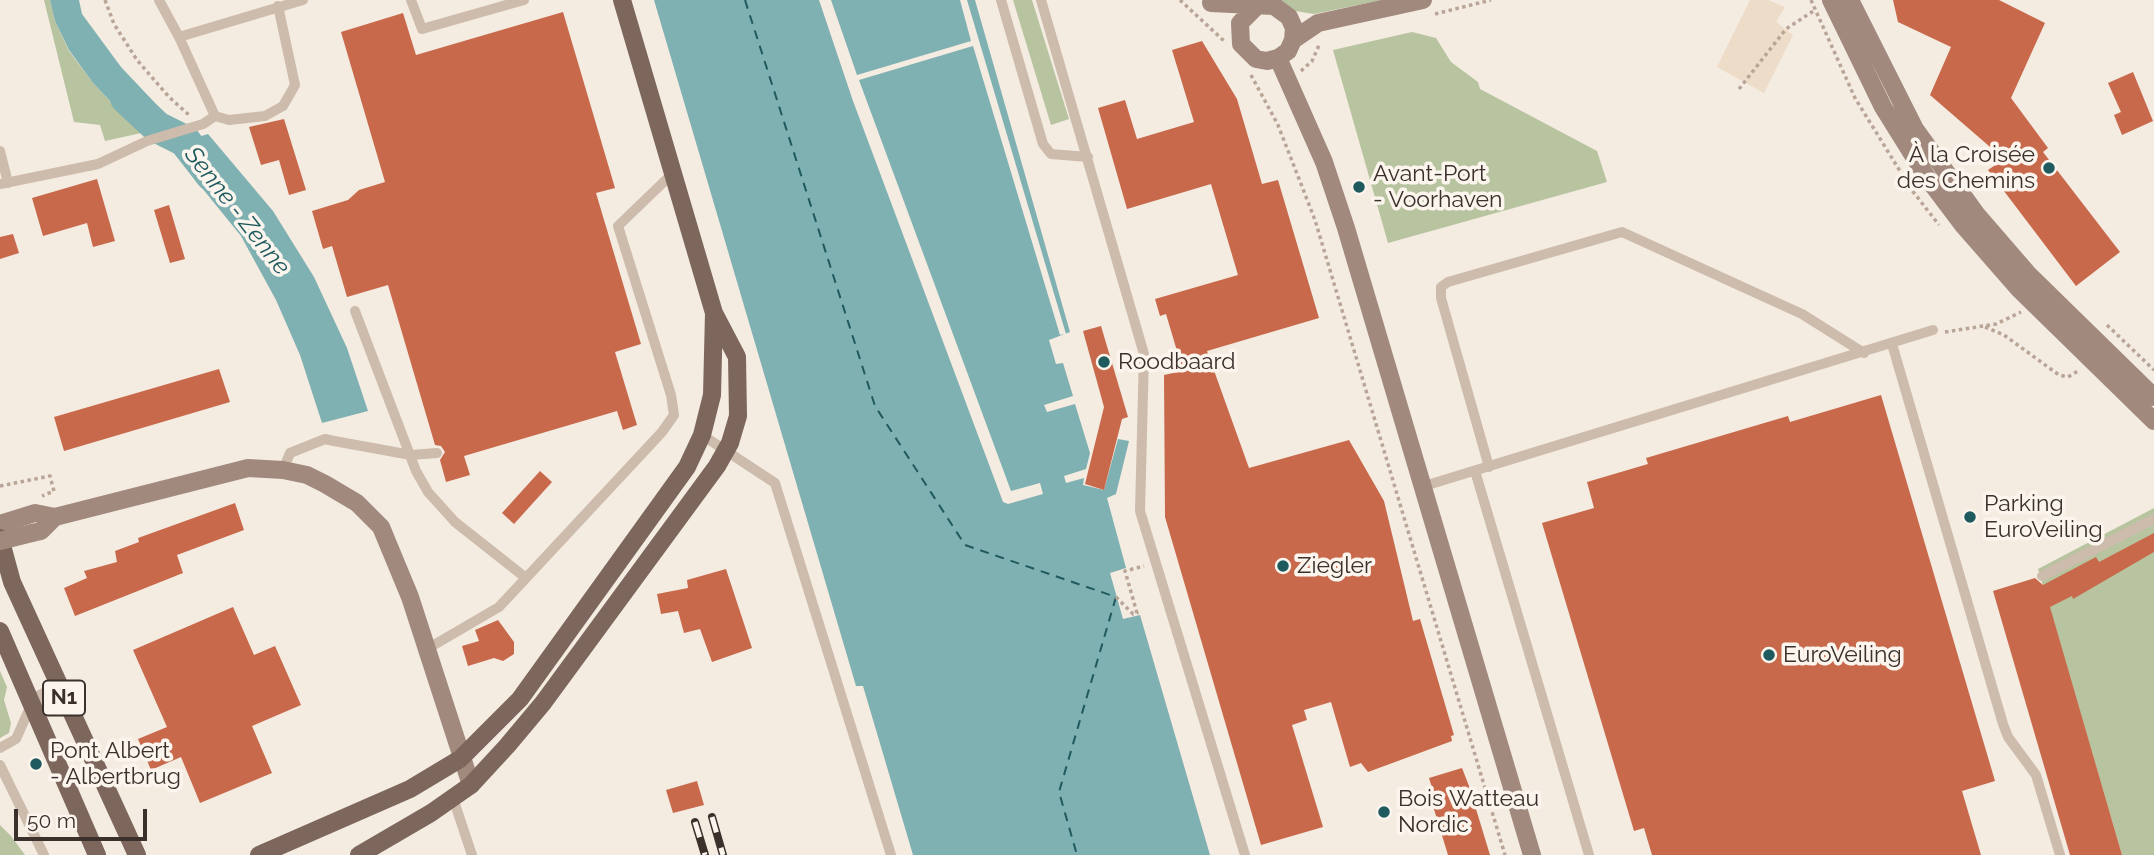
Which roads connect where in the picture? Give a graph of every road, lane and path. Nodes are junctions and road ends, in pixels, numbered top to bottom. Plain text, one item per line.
1 (105, 0) edge
2 (159, 0) edge
3 (303, 0) edge
4 (411, 0) edge
5 (524, 0) edge
6 (622, 0) edge
7 (1001, 0) edge
8 (1041, 0) edge
9 (1491, 0) edge
10 (1850, 0) edge
11 (1210, 1) edge
12 (1825, 4) edge
13 (278, 6) junction
14 (1428, 7) edge
15 (1255, 8) junction
16 (1289, 17) junction
17 (1321, 31) junction
18 (1239, 33) junction
19 (179, 37) junction
20 (1293, 40) junction
21 (1278, 58) junction
22 (1286, 77) junction
23 (1739, 89) dead end
24 (215, 116) junction
25 (203, 124) junction
26 (0, 151) edge
27 (1088, 157) junction
28 (673, 173) junction
29 (4, 183) edge
30 (355, 311) dead end
31 (2021, 311) dead end
32 (715, 313) junction
33 (2104, 322) dead end
34 (1985, 327) junction
35 (1933, 330) joint
36 (1892, 344) junction
37 (1864, 353) junction
38 (2081, 368) dead end
39 (2154, 370) edge
40 (2154, 397) edge
41 (2152, 415) edge
42 (702, 435) junction
43 (725, 451) junction
44 (438, 453) dead end
45 (1489, 467) junction
46 (283, 470) junction
47 (1475, 471) junction
48 (50, 475) dead end
49 (0, 486) edge
50 (1421, 487) junction
51 (2154, 519) edge
52 (0, 523) edge
53 (30, 524) junction
54 (0, 540) edge
55 (1127, 571) dead end
56 (2042, 576) dead end
57 (526, 579) junction
58 (1116, 597) dead end
59 (0, 631) edge
60 (427, 649) junction
61 (60, 690) junction
62 (32, 703) junction
63 (0, 748) edge
64 (460, 759) junction
65 (0, 765) edge
66 (471, 785) junction
67 (453, 798) junction
68 (42, 852) edge
69 (30, 855) edge
70 (97, 855) edge
71 (137, 855) edge
72 (259, 855) edge
73 (359, 855) edge
74 (472, 855) edge
75 (891, 855) edge
76 (1245, 855) edge
77 (1505, 855) edge
78 (1532, 855) edge
79 (1589, 855) edge
80 (2060, 855) edge

1 - 25 path
2 - 19 lane
3 - 13 lane
4 - 5 lane
6 - 28 main road
7 - 27 lane
8 - 27 lane
9 - 14 path
10 - 40 main road
11 - 15 main road
11 - 18 main road
12 - 23 path
12 - 41 main road
13 - 19 lane
13 - 24 lane
14 - 17 main road
15 - 16 main road
15 - 18 main road
16 - 17 main road
16 - 20 main road
17 - 20 main road
17 - 22 path
18 - 21 main road
19 - 24 lane
20 - 21 main road
21 - 22 main road
22 - 50 main road
22 - 77 path
24 - 25 lane
25 - 29 lane
26 - 29 lane
27 - 76 lane
28 - 32 main road
28 - 57 lane
30 - 57 lane
31 - 34 path
32 - 42 main road
32 - 43 main road
33 - 39 path
34 - 35 path
34 - 38 path
35 - 36 lane
36 - 37 lane
36 - 80 lane
37 - 45 lane
37 - 45 lane
42 - 43 lane
42 - 64 main road
43 - 66 main road
43 - 75 lane
44 - 46 lane, bridge
45 - 47 lane
46 - 53 main road
46 - 60 main road
47 - 50 lane
47 - 79 lane
48 - 49 path
50 - 78 main road
51 - 56 lane
52 - 53 main road
53 - 54 main road, bridge
54 - 61 main road, N1
55 - 58 path
57 - 60 lane
59 - 62 main road, N1
60 - 64 main road
61 - 62 street
61 - 71 main road, N1
62 - 63 lane
62 - 70 main road, N1
64 - 66 main road
64 - 72 main road
65 - 68 lane
66 - 67 main road
67 - 73 main road
67 - 74 lane
68 - 69 lane

